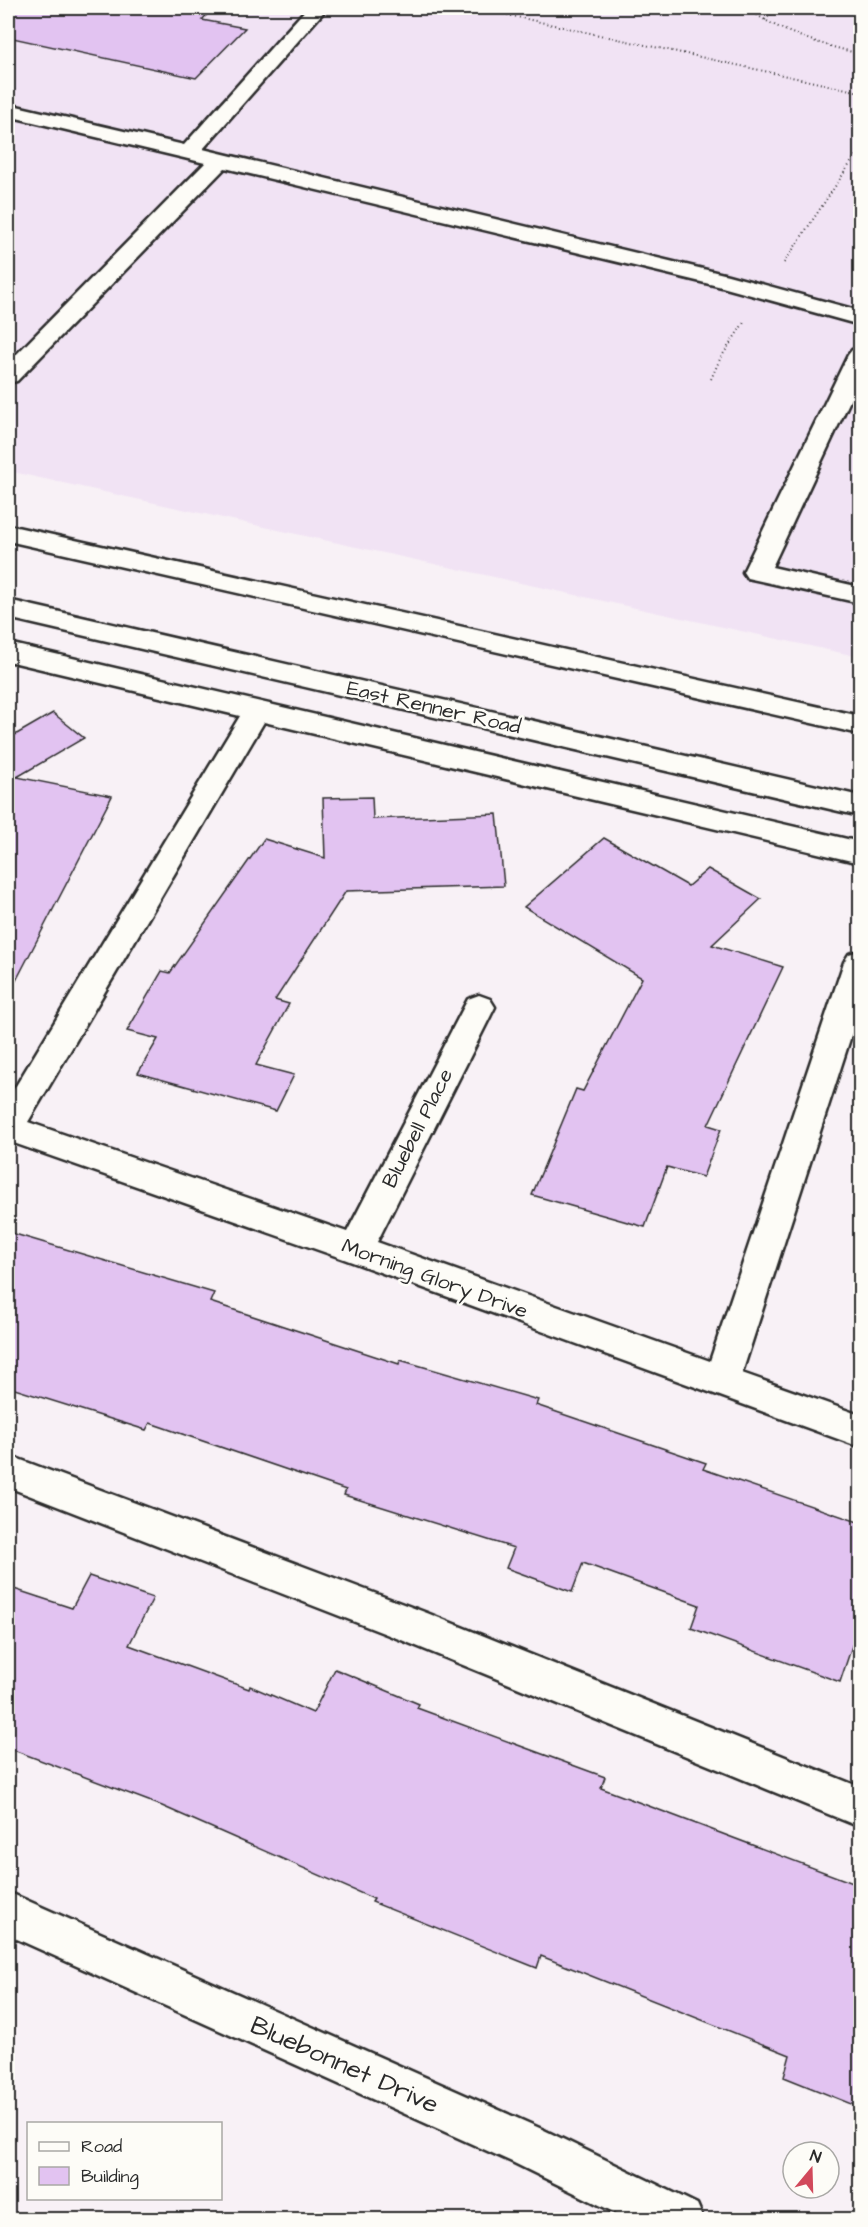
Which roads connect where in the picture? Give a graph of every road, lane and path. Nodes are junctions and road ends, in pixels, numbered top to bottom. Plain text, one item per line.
1 (317, 8) edge
2 (476, 8) edge
3 (747, 8) edge
4 (777, 8) edge
5 (764, 21) junction
6 (861, 54) edge
7 (861, 92) edge
8 (8, 110) edge
9 (189, 152) junction
10 (220, 160) junction
11 (861, 318) edge
12 (861, 355) edge
13 (8, 376) edge
14 (8, 533) edge
15 (861, 595) edge
16 (8, 609) edge
17 (8, 652) edge
18 (256, 712) junction
19 (861, 725) edge
20 (861, 806) edge
21 (861, 852) edge
22 (861, 962) edge
23 (479, 1007) dead end
24 (8, 1127) edge
25 (356, 1249) junction
26 (721, 1381) junction
27 (861, 1431) edge
28 (8, 1471) edge
29 (861, 1807) edge
30 (8, 1913) edge
31 (681, 2220) edge

1 - 9 main road
2 - 7 path
3 - 5 path
4 - 5 path
5 - 6 path
8 - 9 main road
9 - 10 main road
10 - 11 main road
10 - 13 main road
12 - 15 main road
14 - 19 main road
16 - 20 main road, East Renner Road
17 - 18 main road
18 - 21 main road
18 - 24 main road
22 - 26 main road
23 - 25 main road, Bluebell Place
24 - 25 main road, Morning Glory Drive
25 - 26 main road, Morning Glory Drive
26 - 27 main road, Morning Glory Drive
28 - 29 main road
30 - 31 main road, Bluebonnet Drive

